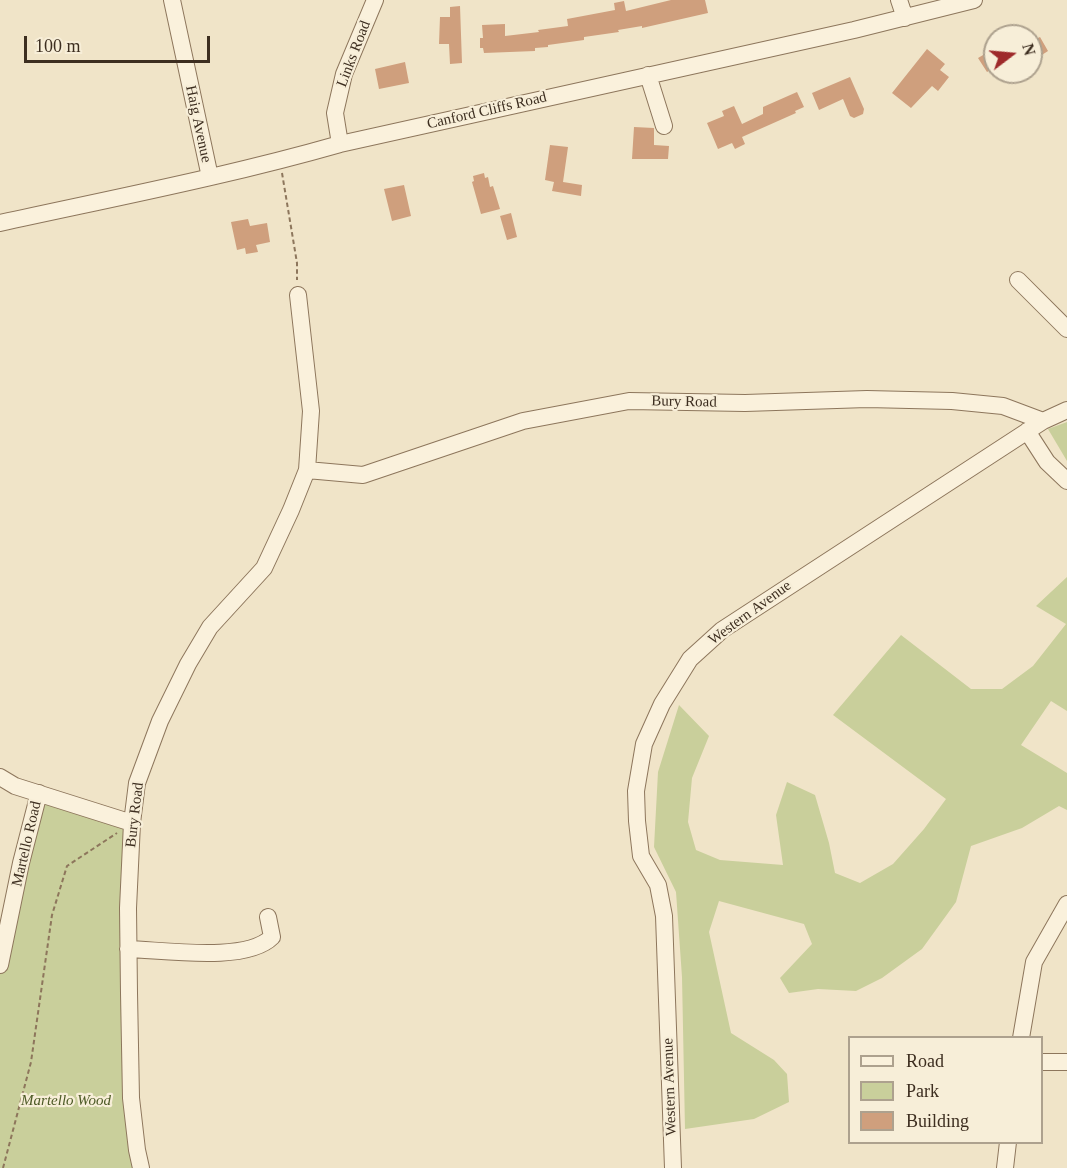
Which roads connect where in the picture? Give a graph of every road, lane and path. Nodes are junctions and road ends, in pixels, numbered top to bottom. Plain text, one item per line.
1 (172, 0) edge
2 (375, 0) edge
3 (899, 0) edge
4 (974, 0) edge
5 (913, 10) edge
6 (648, 75) junction
7 (664, 126) dead end
8 (340, 144) junction
9 (280, 161) junction
10 (210, 177) junction
11 (0, 223) edge
12 (1018, 279) dead end
13 (298, 295) joint
14 (1067, 329) edge
15 (1067, 410) edge
16 (1043, 421) junction
17 (1027, 431) junction
18 (307, 470) junction
19 (1067, 481) edge
20 (0, 777) edge
21 (39, 793) junction
22 (132, 823) junction
23 (1067, 904) edge
24 (268, 916) dead end
25 (128, 949) junction
26 (0, 965) edge
27 (1021, 1036) edge
28 (1043, 1062) edge
29 (1067, 1062) edge
30 (1008, 1144) edge
31 (3, 1168) edge
32 (141, 1168) edge
33 (673, 1168) edge
34 (1005, 1168) edge

1 - 10 street, Haig Avenue
2 - 8 street, Links Road
3 - 5 street
4 - 5 street, Canford Cliffs Road
5 - 6 street, Canford Cliffs Road
6 - 7 street
6 - 8 street, Canford Cliffs Road
8 - 9 street, Canford Cliffs Road
9 - 10 street, Canford Cliffs Road
9 - 13 path
10 - 11 street, Canford Cliffs Road
12 - 14 street
13 - 18 street, Bury Road
15 - 16 street
16 - 17 street, Western Avenue
16 - 18 street, Bury Road
17 - 19 street
17 - 33 street, Western Avenue
18 - 22 street, Bury Road
20 - 21 street, Martello Road
21 - 22 street, Martello Road
21 - 26 street, Martello Road
22 - 25 street, Bury Road
22 - 31 path
23 - 27 street
24 - 25 street
25 - 32 street, Bury Road
28 - 29 street
30 - 34 street

